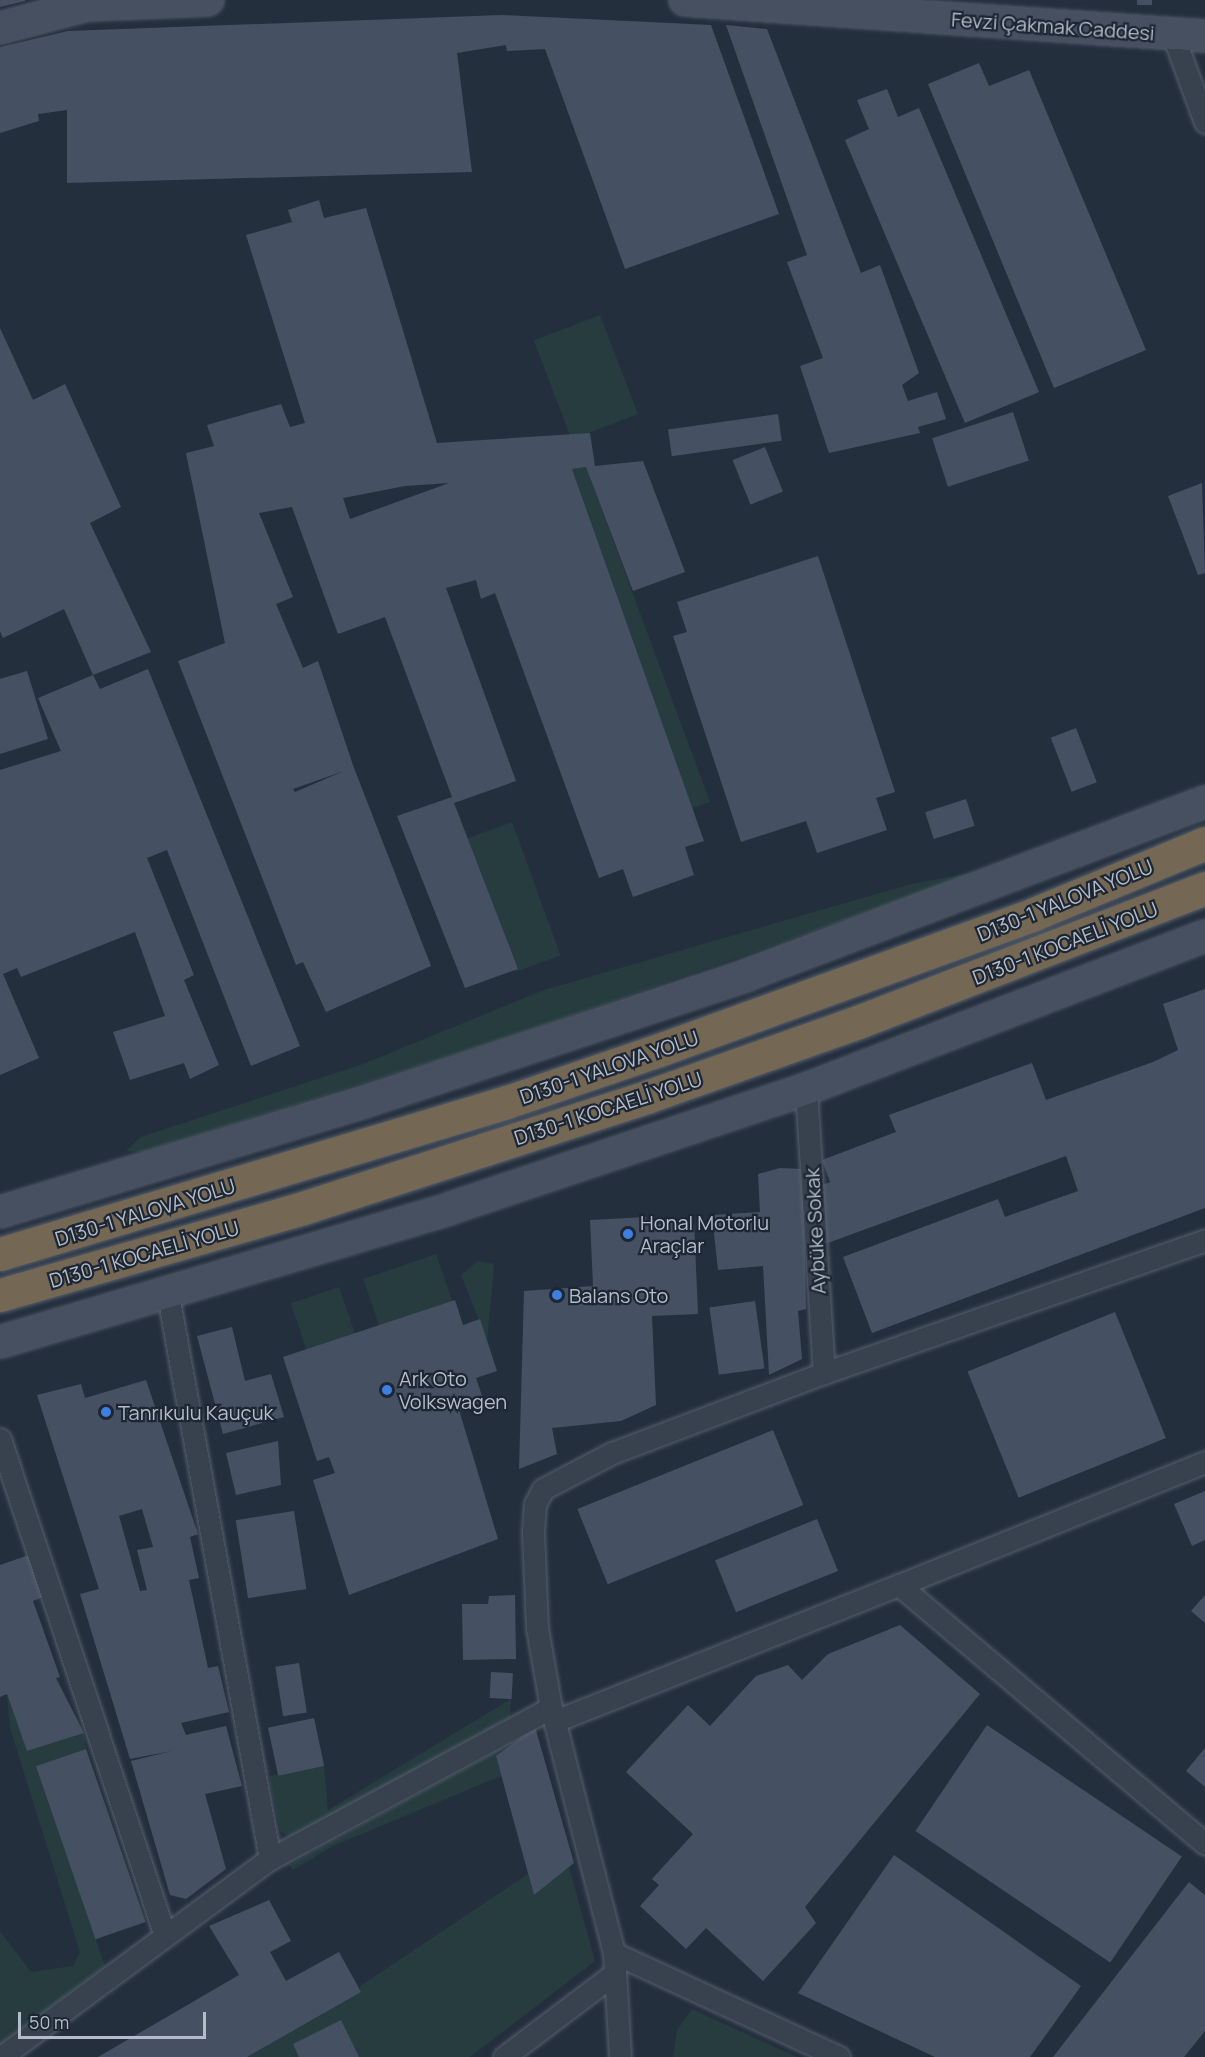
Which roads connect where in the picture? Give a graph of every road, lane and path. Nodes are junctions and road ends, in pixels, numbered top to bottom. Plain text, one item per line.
1 (208, 0) edge
2 (685, 0) edge
3 (775, 3) edge
4 (0, 28) edge
5 (1173, 35) junction
6 (1205, 36) edge
7 (1205, 122) edge
8 (1205, 802) edge
9 (1205, 843) edge
10 (1205, 888) edge
11 (1205, 936) edge
12 (806, 1089) junction
13 (0, 1212) edge
14 (1205, 1240) edge
15 (0, 1254) edge
16 (0, 1295) edge
17 (168, 1295) junction
18 (0, 1342) edge
19 (824, 1373) junction
20 (0, 1439) edge
21 (1205, 1462) edge
22 (899, 1585) junction
23 (553, 1714) junction
24 (1205, 1844) edge
25 (270, 1859) junction
26 (165, 1936) junction
27 (615, 1963) junction
28 (1, 2057) edge
29 (504, 2057) edge
30 (620, 2057) edge
31 (839, 2057) edge

1 - 4 street
2 - 3 street, Fevzi Çakmak Caddesi
3 - 5 street, Fevzi Çakmak Caddesi
5 - 6 street, Fevzi Çakmak Caddesi
5 - 7 street
8 - 13 street
9 - 15 highway, D130-1 YALOVA YOLU
10 - 16 highway, D130-1 KOCAELİ YOLU
11 - 12 street
12 - 17 street
12 - 19 street, Aybüke Sokak
14 - 19 street
17 - 18 street
17 - 25 street
19 - 23 street
20 - 26 street
21 - 22 street
22 - 23 street
22 - 24 street
23 - 25 street
23 - 27 street
25 - 26 street
26 - 28 street
27 - 29 street
27 - 30 street
27 - 31 street

